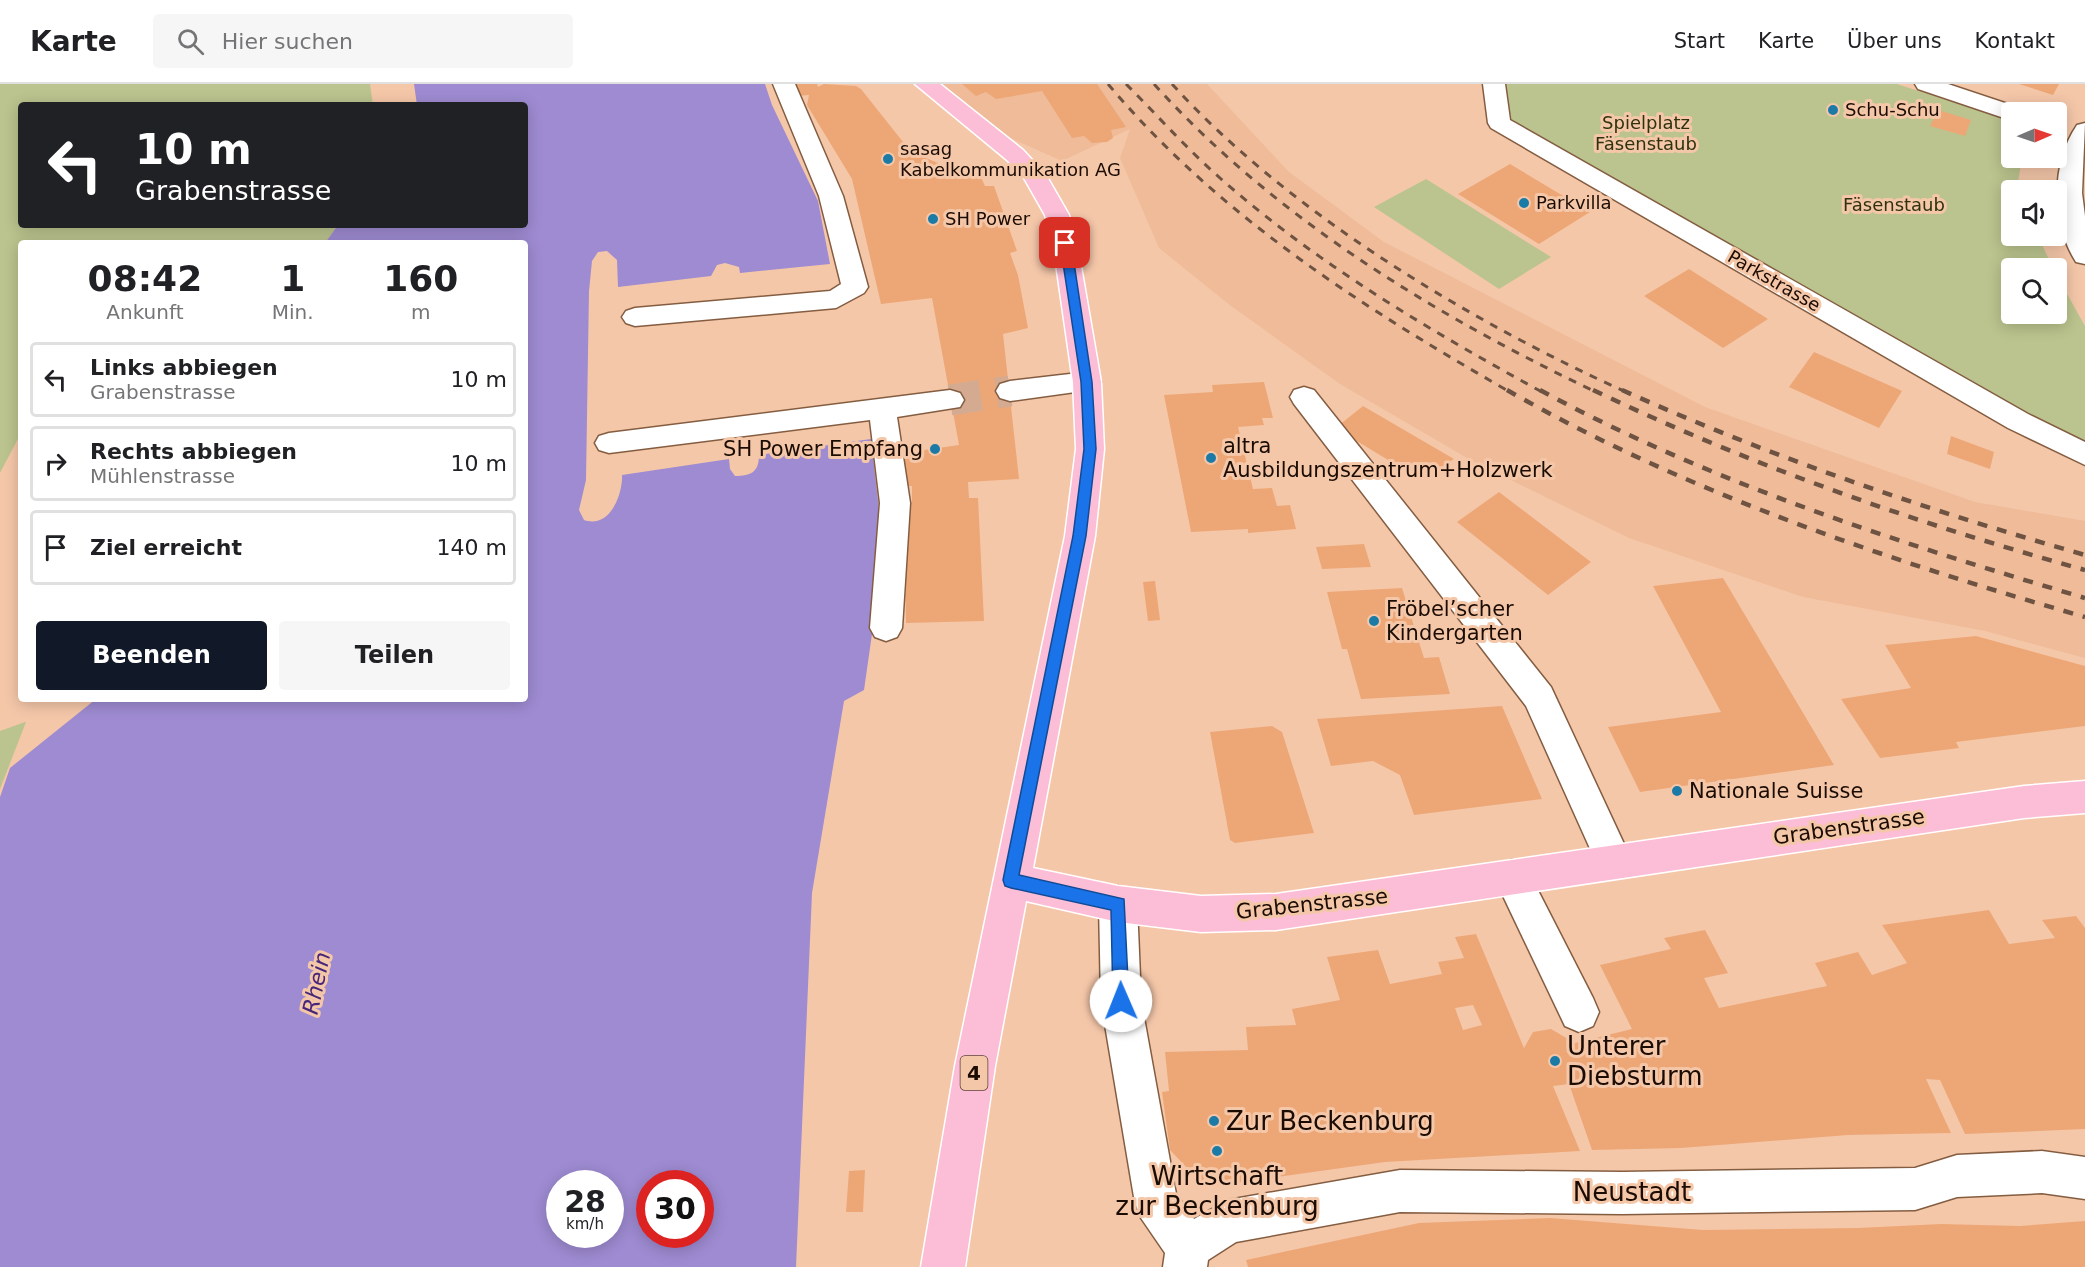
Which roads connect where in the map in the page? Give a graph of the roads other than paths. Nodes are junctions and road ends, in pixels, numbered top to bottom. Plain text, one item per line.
1 (784, 84) edge
2 (926, 84) edge
3 (1494, 84) edge
4 (1926, 84) edge
5 (2001, 109) edge
6 (2079, 134) edge
7 (2085, 256) edge
8 (635, 317) dead end
9 (1087, 382) junction
10 (1010, 392) tunnel mouth
11 (1304, 397) dead end
12 (950, 399) tunnel mouth
13 (882, 408) junction
14 (609, 443) dead end
15 (2085, 454) edge
16 (886, 628) dead end
17 (2085, 797) edge
18 (1614, 861) junction
19 (1512, 877) junction
20 (1011, 880) junction
21 (1118, 904) junction
22 (1580, 1012) dead end
23 (2085, 1178) edge
24 (1186, 1257) edge
25 (943, 1267) edge

1 - 8 street
2 - 9 main road, 4
3 - 15 street, Parkstrasse
4 - 5 street
6 - 7 street
9 - 10 street
9 - 20 main road, 4
11 - 18 street
12 - 13 street
13 - 14 street
13 - 16 street
17 - 18 main road, Grabenstrasse
18 - 19 main road, Grabenstrasse
19 - 21 main road, Grabenstrasse
19 - 22 street
20 - 21 main road, Grabenstrasse
20 - 25 main road, 4
21 - 24 street
23 - 24 street, Neustadt

